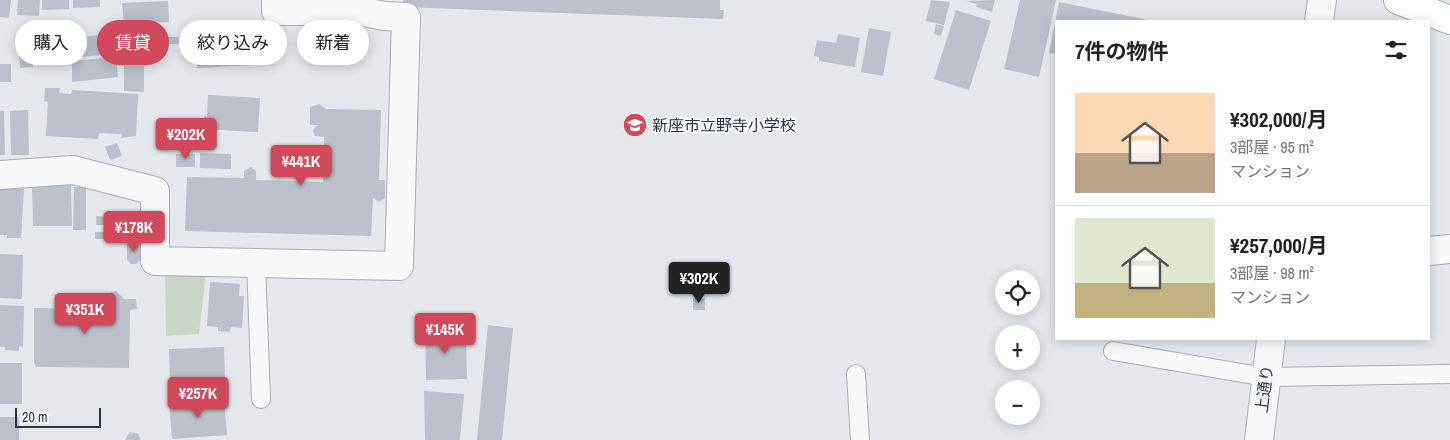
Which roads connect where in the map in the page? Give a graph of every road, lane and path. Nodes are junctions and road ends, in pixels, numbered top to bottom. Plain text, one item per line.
1 (276, 0) edge
2 (1322, 0) edge
3 (1398, 0) edge
4 (1319, 20) edge
5 (1450, 20) edge
6 (0, 175) edge
7 (1450, 250) edge
8 (1430, 251) edge
9 (256, 263) junction
10 (1271, 340) edge
11 (1113, 351) dead end
12 (856, 374) dead end
13 (1450, 374) edge
14 (1265, 377) junction
15 (262, 399) dead end
16 (860, 440) edge
17 (1259, 440) edge

1 - 9 street
2 - 4 street
3 - 5 main road
6 - 9 street
7 - 8 street
9 - 15 lane
10 - 14 street, 上通り
11 - 14 lane
12 - 16 lane
13 - 14 lane
14 - 17 street, 上通り

